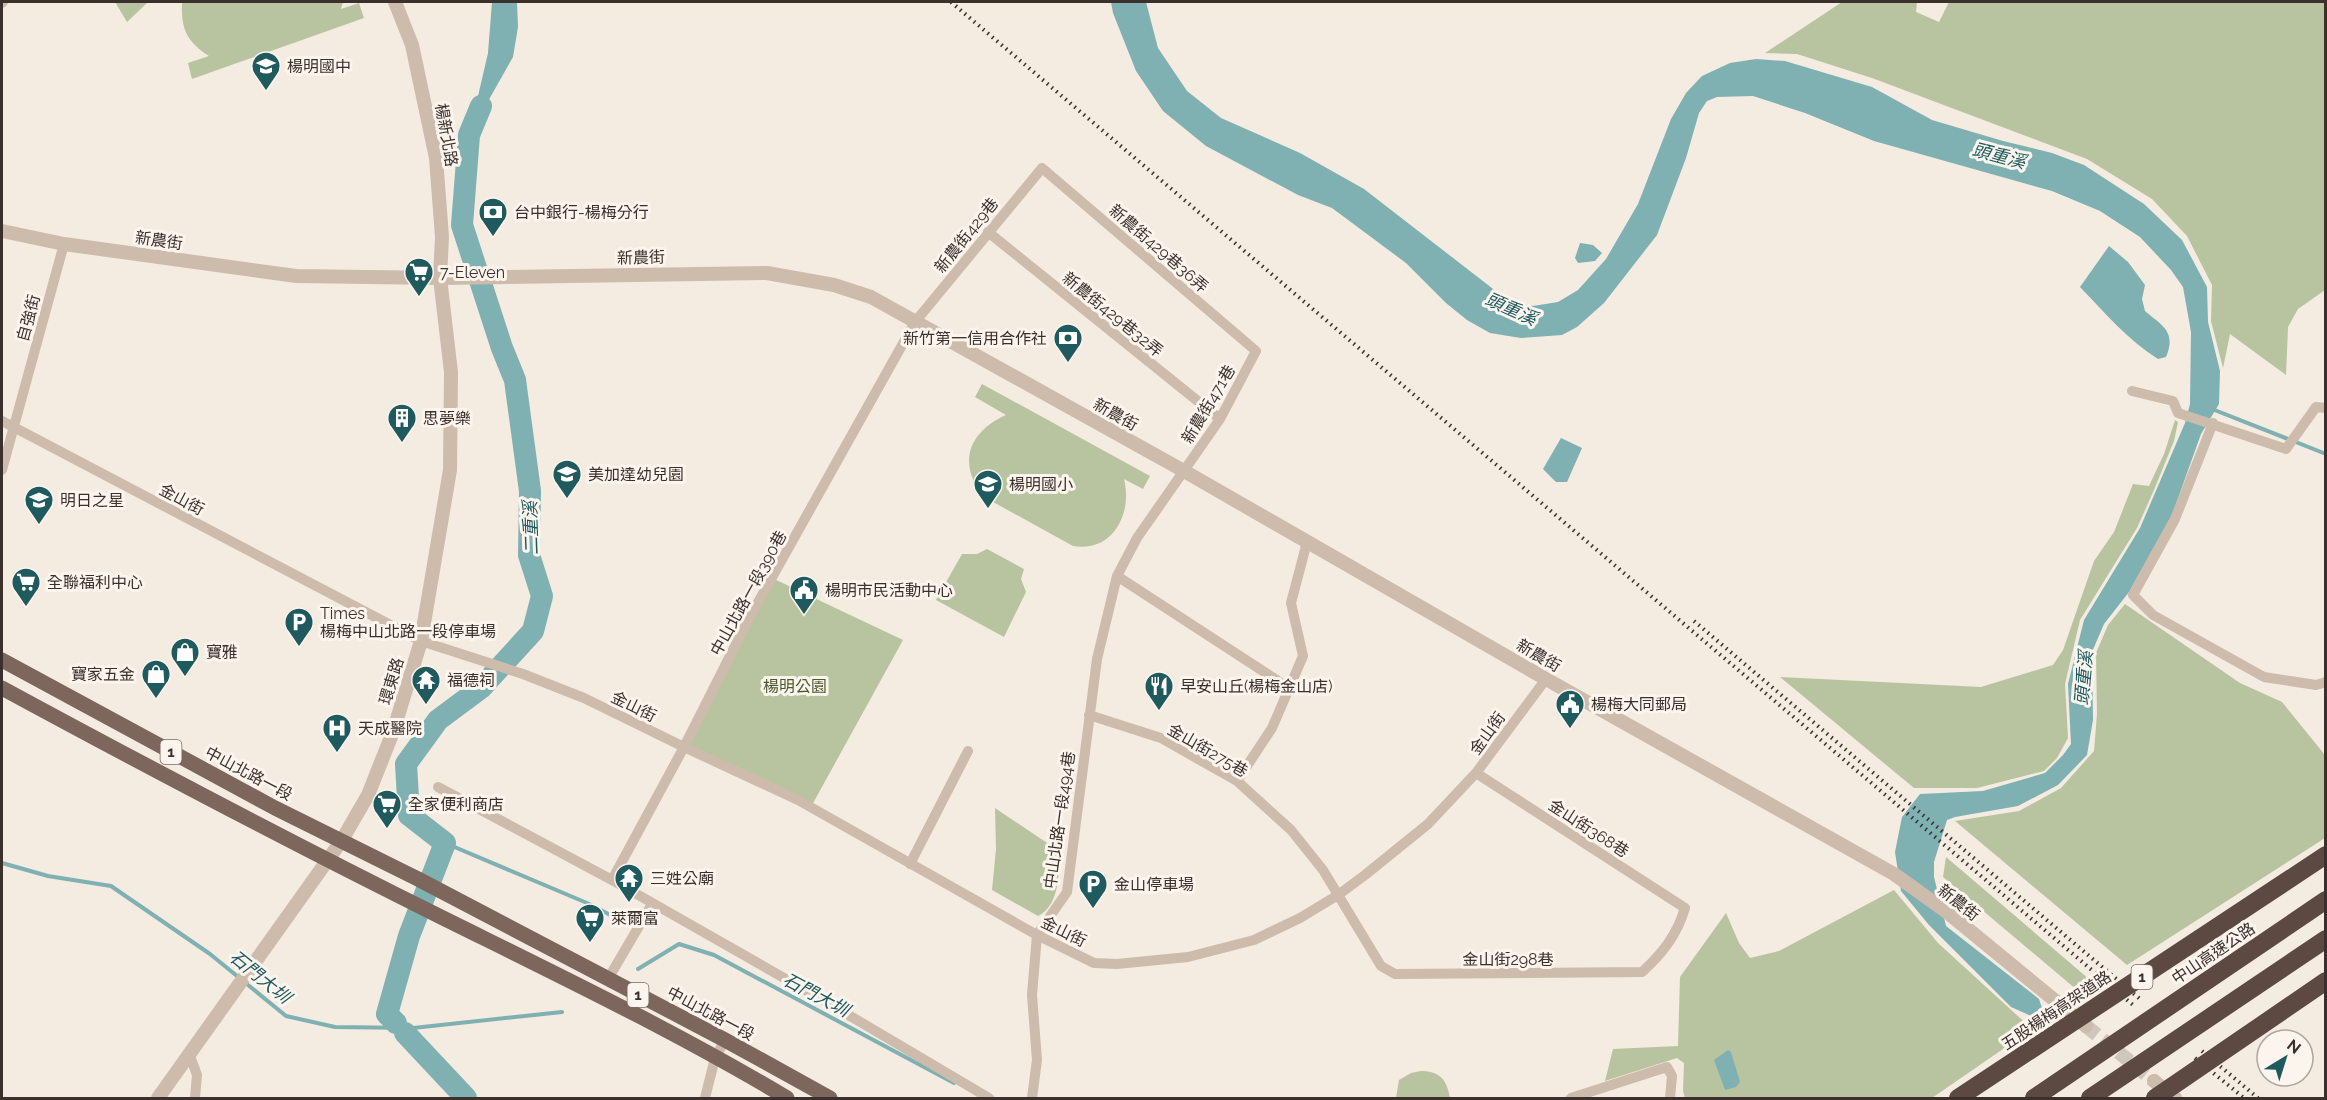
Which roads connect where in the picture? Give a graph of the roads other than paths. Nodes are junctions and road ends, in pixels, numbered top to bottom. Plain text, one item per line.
1 (395, 2) edge
2 (1042, 168) joint
3 (2, 231) edge
4 (988, 232) junction
5 (64, 244) junction
6 (441, 278) junction
7 (915, 322) junction
8 (1256, 351) joint
9 (2132, 391) dead end
10 (2325, 408) edge
11 (1220, 419) junction
12 (2, 421) edge
13 (2209, 422) junction
14 (13, 427) junction
15 (2, 470) edge
16 (1184, 471) junction
17 (1307, 542) junction
18 (1117, 576) junction
19 (421, 641) junction
20 (2, 660) edge
21 (1546, 679) junction
22 (2325, 682) edge
23 (2, 688) edge
24 (1290, 688) junction
25 (1089, 715) junction
26 (684, 747) junction
27 (968, 751) dead end
28 (1476, 773) junction
29 (1237, 781) junction
30 (438, 787) dead end
31 (342, 840) junction
32 (2325, 855) edge
33 (328, 859) junction
34 (910, 864) junction
35 (612, 880) junction
36 (1338, 895) junction
37 (2325, 900) edge
38 (652, 904) junction
39 (1685, 908) joint
40 (1037, 935) junction
41 (2325, 939) edge
42 (608, 979) junction
43 (2325, 981) edge
44 (2086, 1026) tunnel mouth
45 (725, 1040) junction
46 (190, 1056) junction
47 (715, 1058) junction
48 (2155, 1090) edge
49 (158, 1098) edge
50 (195, 1098) edge
51 (705, 1098) edge
52 (787, 1098) edge
53 (830, 1098) edge
54 (989, 1098) edge
55 (1032, 1098) edge
56 (1571, 1098) edge
57 (1670, 1098) edge
58 (1958, 1098) edge
59 (2034, 1098) edge
60 (2090, 1098) edge
61 (2175, 1098) edge

1 - 6 street, 楊新北路
2 - 4 street, 新農街429巷
2 - 8 street, 新農街429巷36弄
3 - 5 street, 新農街
4 - 7 street, 新農街429巷
4 - 11 street, 新農街429巷32弄
5 - 6 street, 新農街
5 - 14 street, 自強街
6 - 7 street, 新農街
6 - 19 street, 環東路
7 - 16 street, 新農街
7 - 26 street, 中山北路一段390巷
8 - 11 street, 新農街471巷
9 - 13 street
10 - 13 street
11 - 16 street, 新農街471巷
12 - 14 street, 金山街
13 - 22 street
14 - 15 street, 自強街
14 - 19 street, 金山街
16 - 17 street, 新農街
16 - 18 street, 中山北路一段494巷
17 - 21 street, 新農街
17 - 24 street
18 - 24 street
18 - 25 street, 中山北路一段494巷
19 - 26 street, 金山街
19 - 31 street, 環東路
20 - 31 main road, 中山北路一段 / 1
21 - 28 street, 金山街
21 - 44 street, 新農街
23 - 33 main road, 1
24 - 29 street
25 - 29 street, 金山街275巷
25 - 40 street, 中山北路一段494巷
26 - 34 street, 金山街
26 - 35 street, 中山北路一段390巷
27 - 34 street
28 - 36 street, 金山街
28 - 39 street, 金山街368巷
29 - 36 street, 金山街275巷
30 - 35 street
31 - 33 street, 環東路
31 - 42 main road, 中山北路一段 / 1
32 - 58 highway, 五股楊梅高架道路 / 1, bridge
33 - 46 street, 環東路
33 - 47 main road, 1
34 - 40 street, 金山街
35 - 38 street
36 - 39 street, 金山街298巷
36 - 40 street, 金山街
37 - 59 highway, 中山高速公路 / 1
38 - 42 street
38 - 54 street
40 - 55 street
41 - 60 highway
42 - 45 main road, 中山北路一段 / 1
43 - 48 highway, bridge
45 - 47 street
45 - 53 main road, 中山北路一段 / 1
46 - 49 street, 環東路
46 - 50 street
47 - 51 street
47 - 52 main road, 1
48 - 61 street
56 - 57 street

